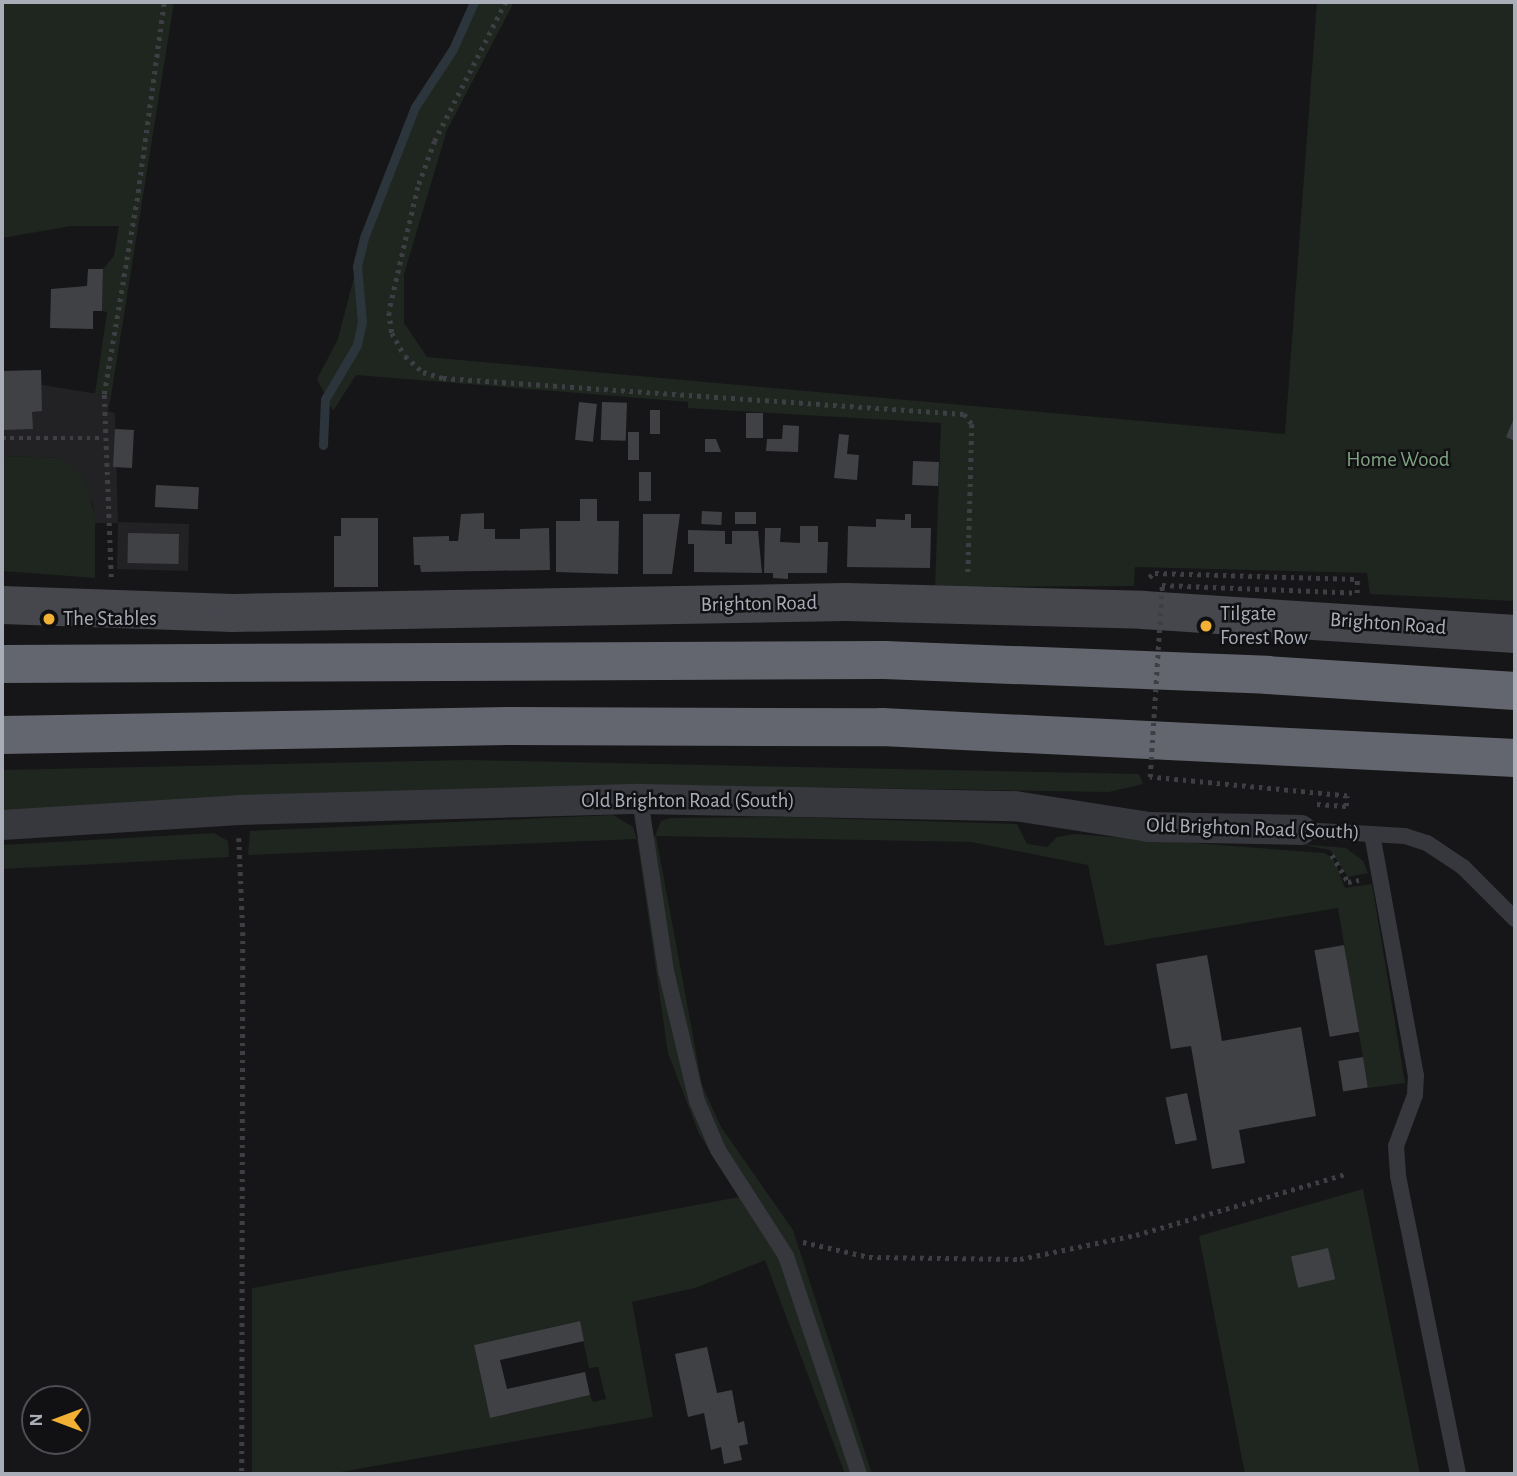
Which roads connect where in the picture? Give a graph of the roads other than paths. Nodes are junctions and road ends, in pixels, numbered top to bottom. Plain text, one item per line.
1 (2, 605) edge
2 (1515, 634) edge
3 (2, 664) edge
4 (1515, 691) edge
5 (2, 735) edge
6 (1515, 758) edge
7 (640, 799) junction
8 (2, 825) edge
9 (1301, 830) joint
10 (1373, 834) junction
11 (1515, 919) edge
12 (859, 1474) edge
13 (1458, 1474) edge

1 - 2 street, Brighton Road
3 - 4 highway
5 - 6 highway
7 - 8 street, Old Brighton Road (South)
7 - 9 street, Old Brighton Road (South)
7 - 12 lane
9 - 10 lane, Old Brighton Road (South)
10 - 11 lane, Old Brighton Road (South)
10 - 13 lane

